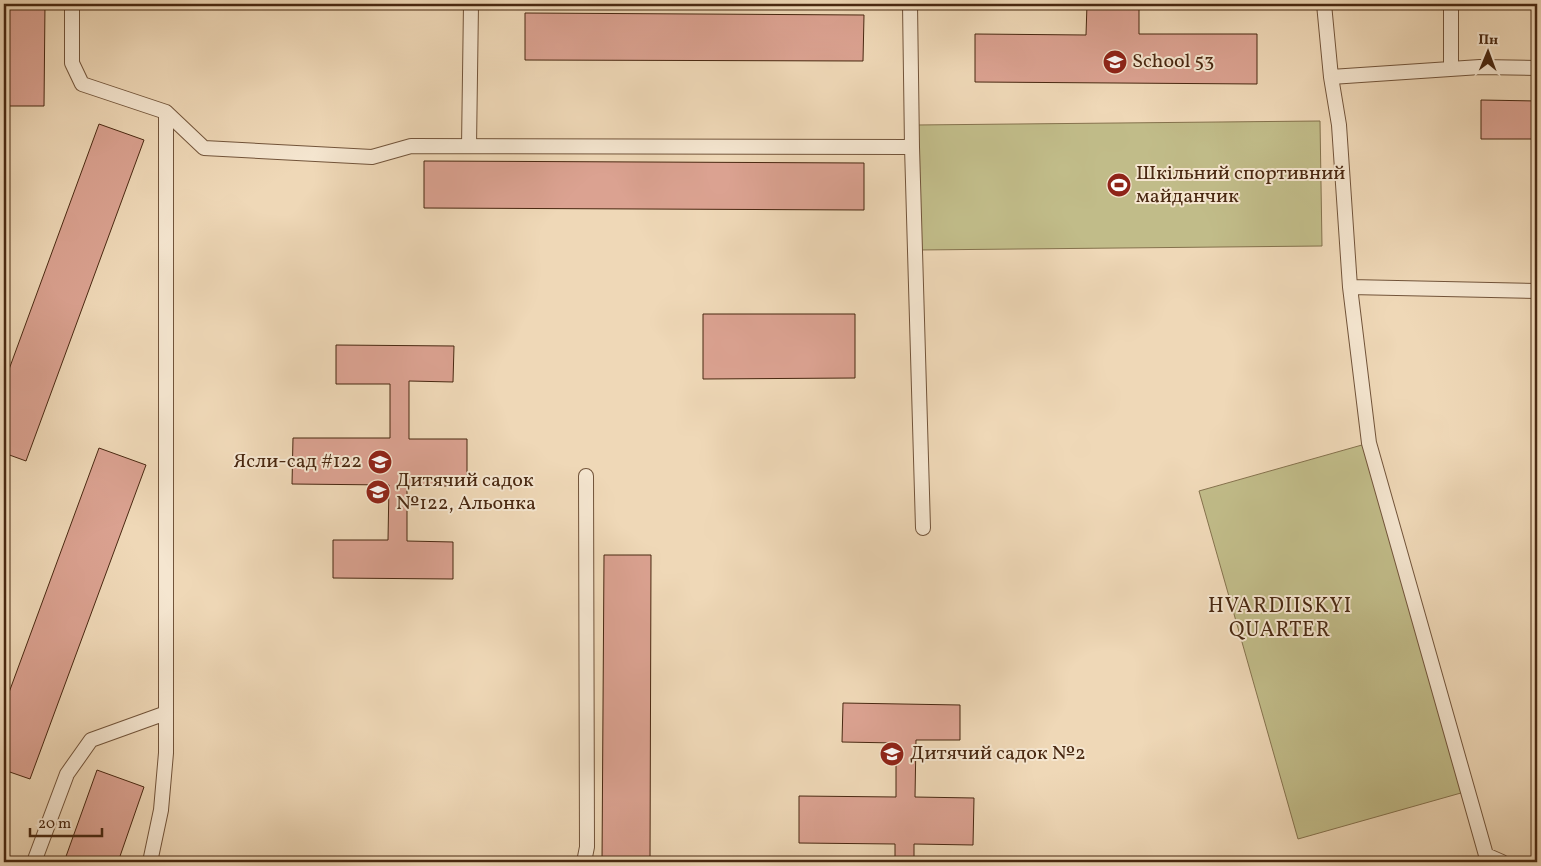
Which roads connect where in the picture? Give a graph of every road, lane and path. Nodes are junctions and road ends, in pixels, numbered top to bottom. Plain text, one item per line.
1 (72, 4) edge
2 (471, 4) edge
3 (910, 4) edge
4 (1324, 4) edge
5 (1451, 4) edge
6 (1537, 68) edge
7 (1451, 69) junction
8 (1331, 77) junction
9 (166, 112) junction
10 (469, 146) junction
11 (912, 147) junction
12 (1350, 287) junction
13 (1537, 291) edge
14 (586, 476) dead end
15 (923, 528) dead end
16 (166, 713) junction
17 (34, 862) edge
18 (150, 862) edge
19 (584, 862) edge
20 (1502, 862) edge

1 - 9 lane
2 - 10 lane
3 - 11 lane
4 - 8 lane
5 - 7 lane
6 - 7 lane
7 - 8 lane
8 - 12 lane
9 - 10 lane
9 - 16 lane
10 - 11 lane
11 - 15 lane
12 - 13 lane
12 - 20 lane
14 - 19 lane
16 - 17 lane
16 - 18 lane

